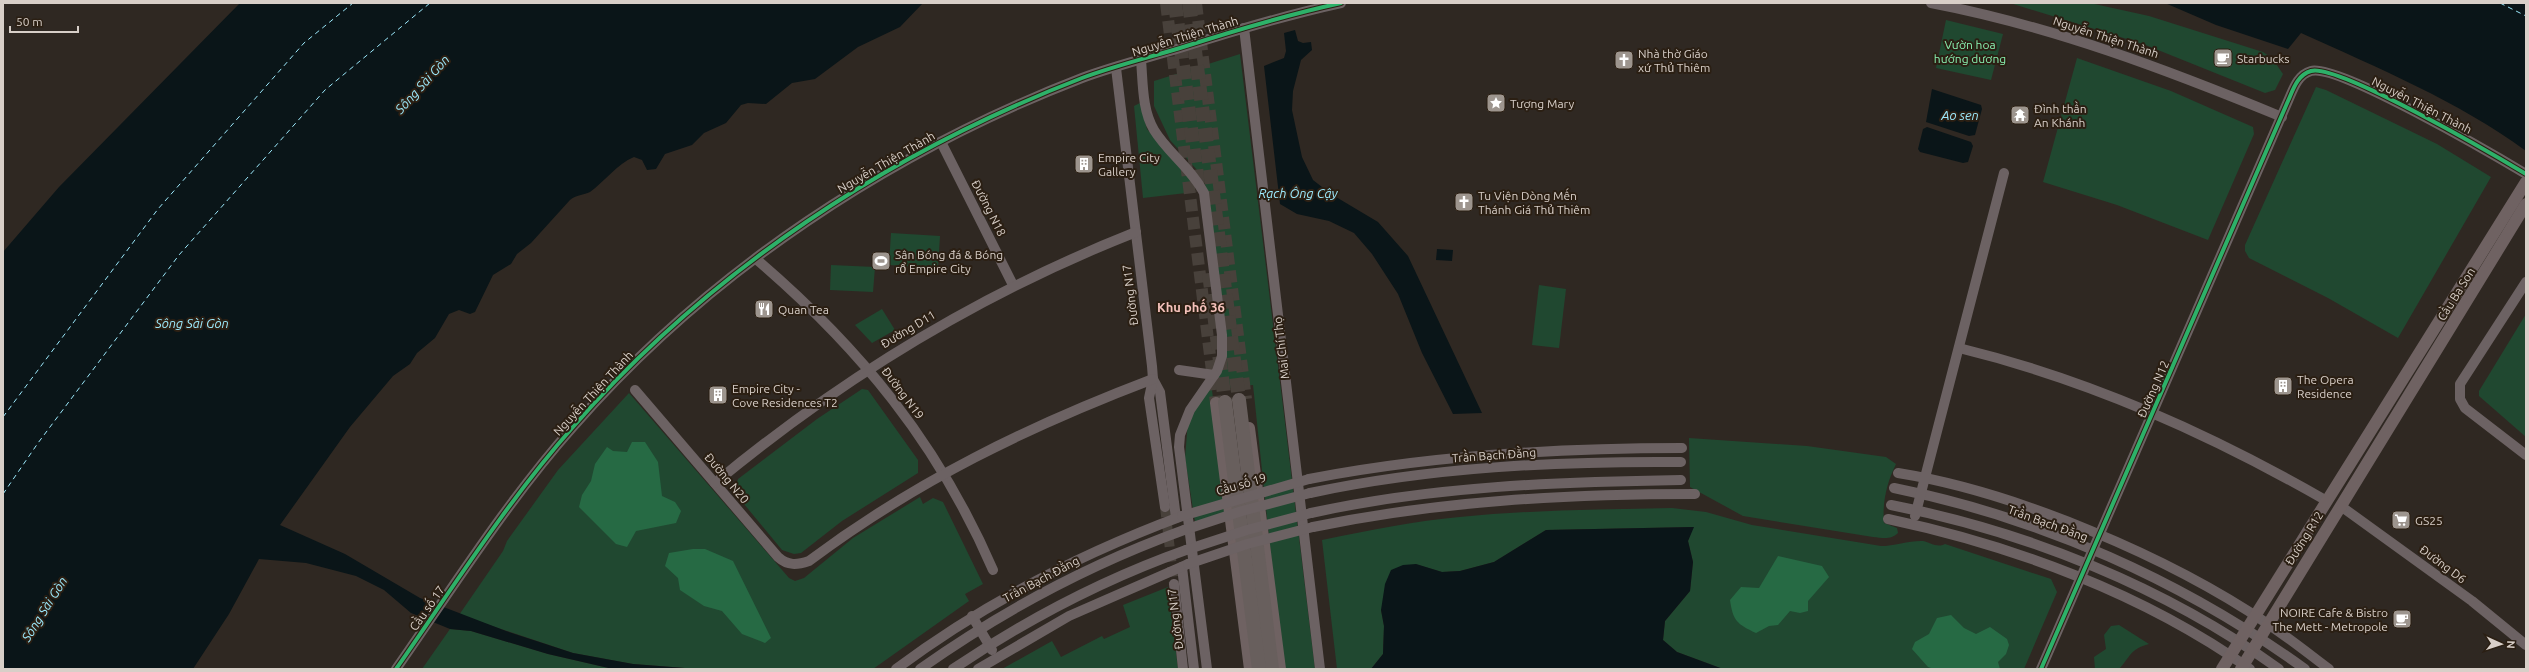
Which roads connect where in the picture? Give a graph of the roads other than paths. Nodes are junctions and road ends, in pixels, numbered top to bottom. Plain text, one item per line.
1 (1341, 3) edge
2 (1931, 3) edge
3 (1244, 28) junction
4 (1141, 60) junction
5 (1116, 68) junction
6 (2282, 117) junction
7 (941, 142) junction
8 (2004, 173) dead end
9 (2526, 174) edge
10 (2526, 182) edge
11 (2526, 204) edge
12 (1136, 232) junction
13 (756, 259) junction
14 (2526, 282) edge
15 (1013, 285) junction
16 (1959, 348) junction
17 (868, 368) junction
18 (1179, 370) dead end
19 (1214, 375) junction
20 (1154, 379) junction
21 (635, 390) dead end
22 (1232, 401) junction
23 (2386, 407) joint
24 (2153, 413) junction
25 (2397, 413) joint
26 (1682, 448) dead end
27 (1510, 453) junction
28 (2526, 455) edge
29 (1682, 462) dead end
30 (1511, 466) junction
31 (943, 473) junction
32 (1898, 473) dead end
33 (1325, 476) junction
34 (1926, 478) junction
35 (1681, 480) dead end
36 (715, 483) junction
37 (1512, 486) junction
38 (1894, 488) dead end
39 (1327, 490) junction
40 (1695, 494) dead end
41 (1921, 494) junction
42 (1513, 500) junction
43 (2327, 501) junction
44 (1891, 505) dead end
45 (1165, 507) tunnel mouth
46 (2342, 507) junction
47 (1329, 509) junction
48 (1917, 510) junction
49 (1179, 517) junction
50 (1888, 519) dead end
51 (1330, 523) junction
52 (1913, 524) junction
53 (2100, 536) junction
54 (486, 542) joint
55 (2094, 550) junction
56 (2087, 565) junction
57 (1185, 566) junction
58 (993, 570) dead end
59 (2081, 579) junction
60 (1174, 584) tunnel mouth
61 (972, 616) junction
62 (2255, 616) junction
63 (2269, 624) junction
64 (979, 629) junction
65 (2247, 629) junction
66 (2261, 637) junction
67 (2286, 637) junction
68 (2238, 642) junction
69 (2526, 645) edge
70 (989, 646) junction
71 (2252, 650) junction
72 (2281, 651) junction
73 (2230, 656) junction
74 (996, 657) junction
75 (2272, 665) edge
76 (2245, 667) edge
77 (397, 668) edge
78 (896, 669) edge
79 (920, 669) edge
80 (954, 669) edge
81 (978, 669) edge
82 (1183, 669) edge
83 (1194, 669) edge
84 (1207, 669) edge
85 (1250, 669) edge
86 (1259, 669) edge
87 (1272, 669) edge
88 (1280, 669) edge
89 (1320, 669) edge
90 (2041, 669) edge
91 (2222, 669) edge
92 (2305, 669) edge
93 (2329, 669) edge

1 - 3 street, Nguyễn Thiện Thành
2 - 6 street, Nguyễn Thiện Thành
3 - 4 street, Nguyễn Thiện Thành
3 - 89 street, Mai Chí Thọ
4 - 5 street, Nguyễn Thiện Thành
4 - 19 street
5 - 7 street, Nguyễn Thiện Thành
5 - 12 street, Đường N17
6 - 9 street, Nguyễn Thiện Thành
6 - 24 street, Đường N12
7 - 13 street, Nguyễn Thiện Thành
7 - 15 street, Đường N18
8 - 16 street
10 - 23 main road, Cầu Ba Son
11 - 25 main road, Cầu Ba Son
12 - 15 street, Đường D11
12 - 20 street, Đường N17
13 - 17 street, Đường N19
13 - 54 street, Nguyễn Thiện Thành
14 - 28 street
15 - 17 street, Đường D11
16 - 24 street
16 - 34 street
17 - 31 street, Đường N19
17 - 36 street, Đường D11
18 - 19 street
19 - 84 street
20 - 31 street
20 - 45 street
20 - 49 street, Đường N17
21 - 36 street, Đường N20
22 - 85 main road
22 - 86 highway
22 - 87 highway
22 - 88 main road
23 - 43 main road, Đường R12
24 - 43 street
24 - 53 street, Đường N12
25 - 46 main road, Đường R12
26 - 27 street, Cầu số 19
27 - 30 street
27 - 33 street, Cầu số 19
29 - 30 street, Trần Bạch Đằng
30 - 39 street, Trần Bạch Đằng
31 - 36 street, Đường N20
31 - 58 street, Đường N19
32 - 34 street
33 - 39 street
33 - 49 street, Cầu số 19, bridge
34 - 41 street
34 - 53 street
35 - 37 street
37 - 42 street
37 - 47 street
38 - 41 street, Trần Bạch Đằng
39 - 64 street, Trần Bạch Đằng, bridge
40 - 42 street
41 - 48 street
41 - 55 street, Trần Bạch Đằng
42 - 51 street
43 - 62 main road, Đường R12
44 - 48 street, Trần Bạch Đằng
46 - 63 main road, Đường R12
46 - 69 street, Đường D6
47 - 51 street
47 - 70 street, bridge
48 - 52 street
48 - 56 street, Trần Bạch Đằng
49 - 61 street, Cầu số 19
50 - 52 street
51 - 57 street, bridge
52 - 59 street
53 - 55 street, Đường N12
53 - 62 street
54 - 77 street, Cầu số 17
55 - 56 street, Đường N12
55 - 65 street, Trần Bạch Đằng
56 - 59 street, Đường N12
56 - 68 street, Trần Bạch Đằng
57 - 74 street
57 - 83 street, Đường N17
59 - 73 street
59 - 90 street, Đường N12
60 - 82 street
61 - 64 street
61 - 78 street, Cầu số 19
62 - 63 street
62 - 65 main road, Đường R12
63 - 66 main road, Đường R12
63 - 67 street
64 - 70 street
64 - 79 street, Trần Bạch Đằng
65 - 66 street, Trần Bạch Đằng
65 - 68 main road, Đường R12
66 - 71 main road, Đường R12
66 - 72 street
67 - 72 street
67 - 93 street
68 - 71 street, Trần Bạch Đằng
68 - 73 main road, Đường R12
70 - 74 street
70 - 80 street
71 - 75 street
71 - 76 main road, Đường R12
72 - 75 street
72 - 92 street
73 - 76 street
73 - 91 main road, Đường R12
74 - 81 street

